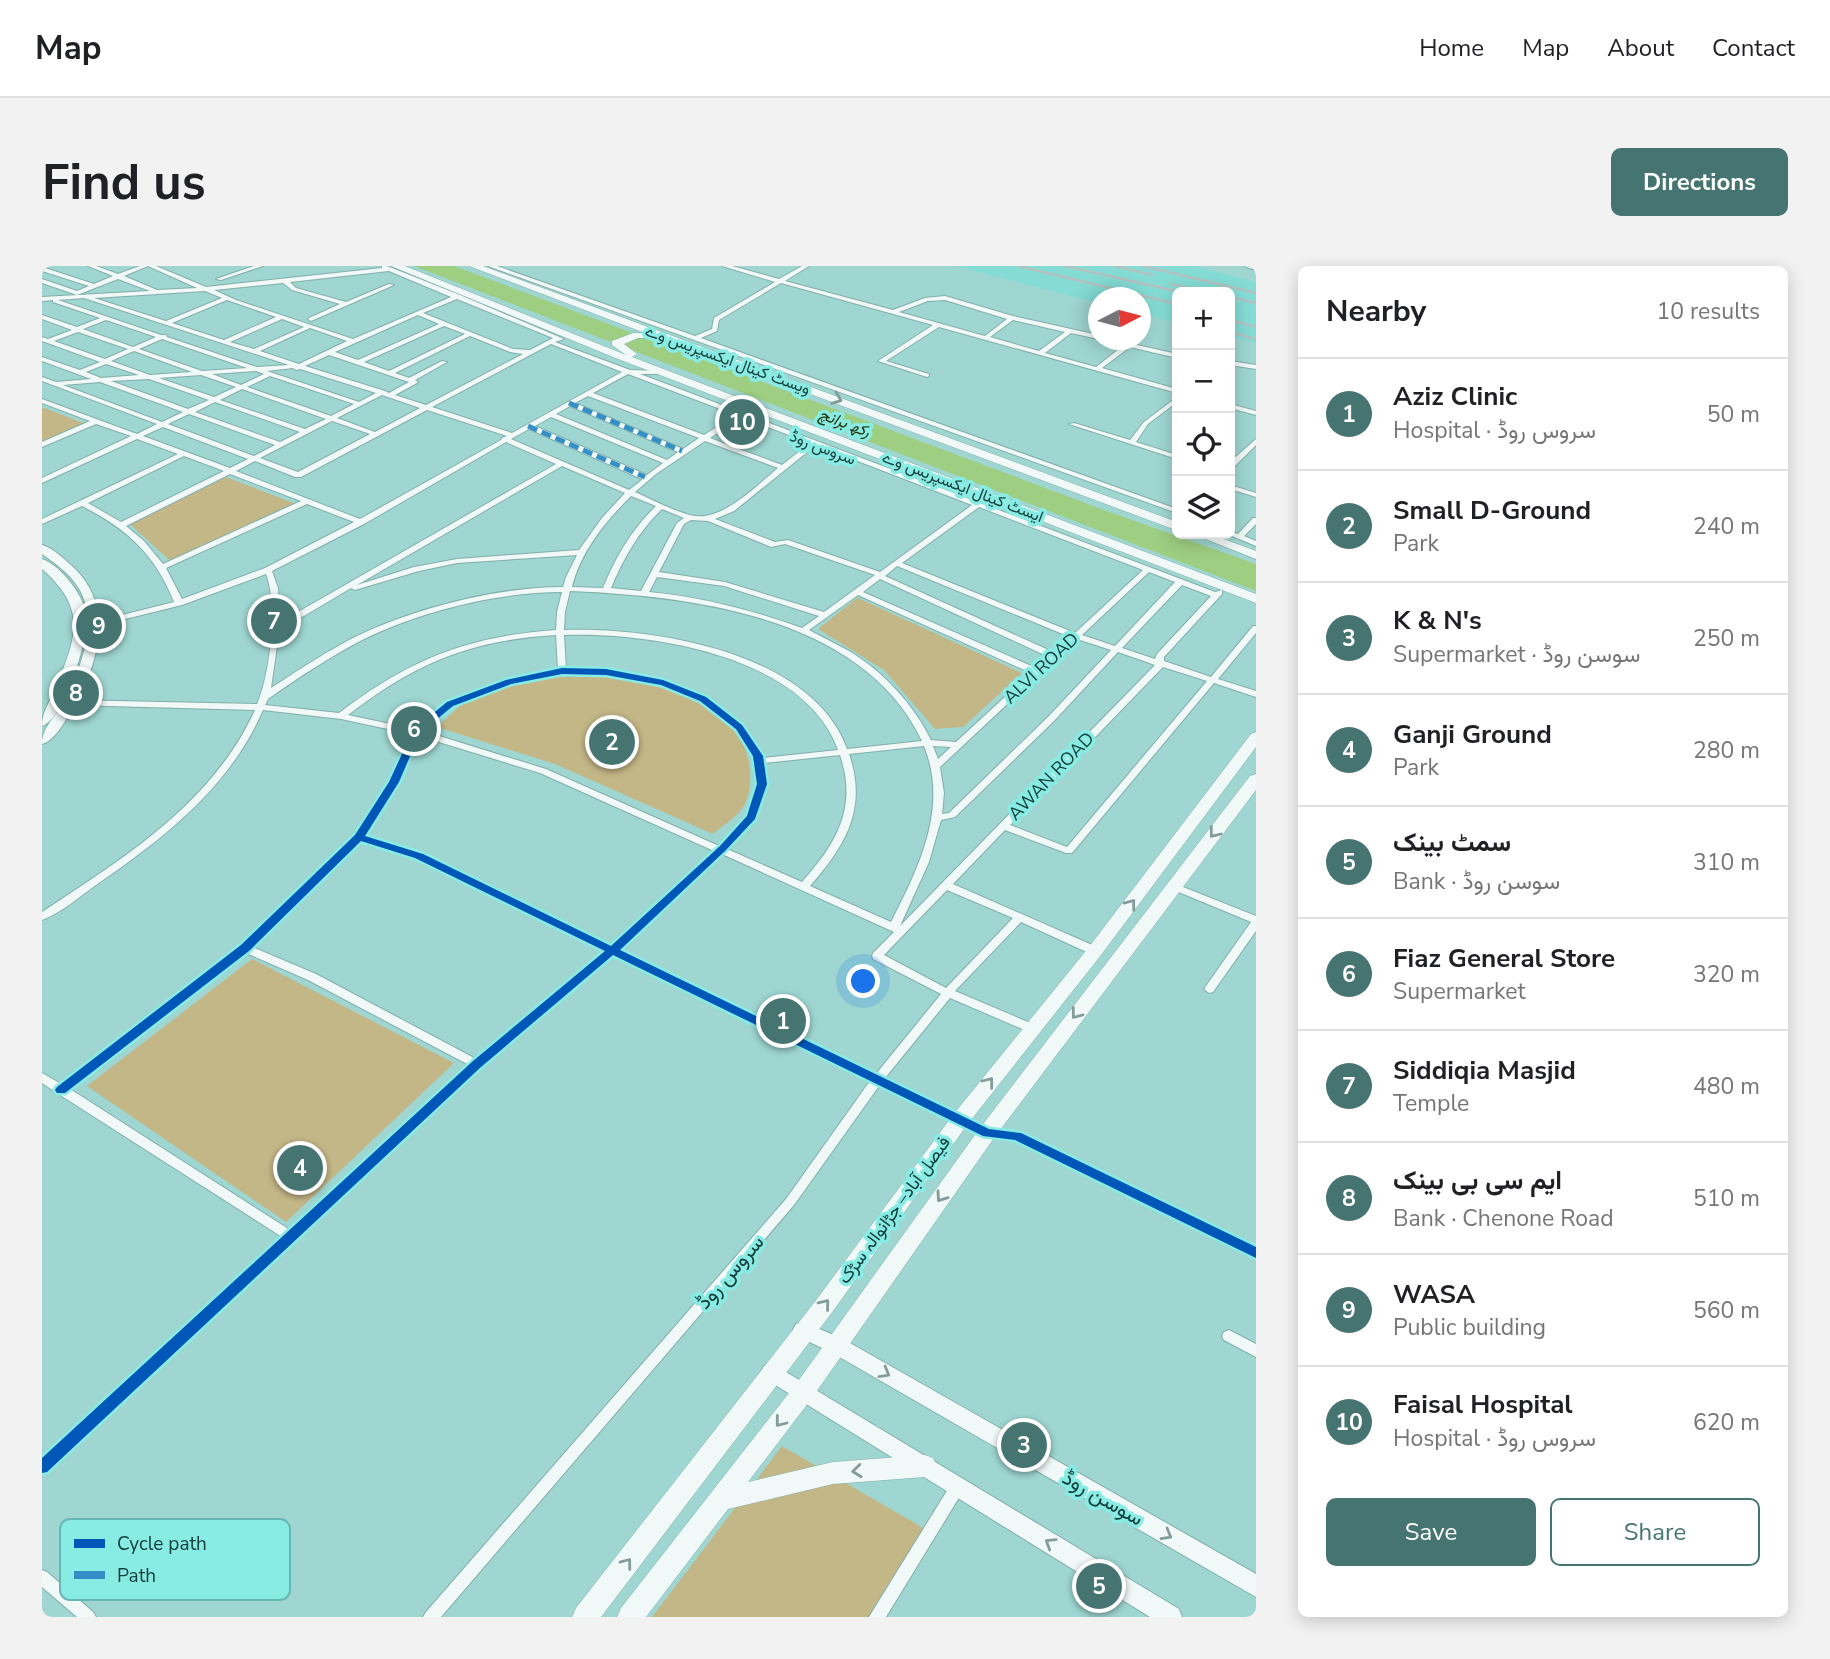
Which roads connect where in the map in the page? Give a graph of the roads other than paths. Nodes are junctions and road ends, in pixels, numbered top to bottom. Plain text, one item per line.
1 (91, 266) edge
2 (145, 266) edge
3 (151, 266) edge
4 (260, 266) edge
5 (382, 266) edge
6 (474, 266) edge
7 (491, 266) edge
8 (725, 266) edge
9 (806, 266) edge
10 (1248, 266) edge
11 (393, 268) edge
12 (1256, 268) edge
13 (42, 269) edge
14 (121, 276) junction
15 (219, 279) dead end
16 (42, 281) edge
17 (285, 281) junction
18 (781, 281) junction
19 (391, 285) dead end
20 (95, 286) junction
21 (203, 289) junction
22 (156, 290) junction
23 (545, 292) junction
24 (79, 295) junction
25 (458, 296) junction
26 (47, 298) edge
27 (227, 298) junction
28 (346, 304) junction
29 (42, 307) edge
30 (502, 308) junction
31 (894, 312) junction
32 (417, 313) junction
33 (42, 317) edge
34 (282, 317) junction
35 (107, 318) junction
36 (1012, 318) junction
37 (167, 323) junction
38 (311, 323) junction
39 (444, 324) junction
40 (939, 324) junction
41 (182, 328) junction
42 (78, 330) junction
43 (1071, 330) junction
44 (632, 333) junction
45 (470, 334) junction
46 (1088, 334) edge
47 (162, 337) junction
48 (987, 337) junction
49 (559, 338) junction
50 (695, 338) junction
51 (44, 341) edge
52 (354, 341) junction
53 (610, 341) junction
54 (224, 342) junction
55 (550, 342) junction
56 (134, 349) junction
57 (1122, 350) edge
58 (1151, 350) edge
59 (253, 352) junction
60 (328, 352) junction
61 (532, 352) junction
62 (1042, 352) junction
63 (1172, 355) edge
64 (586, 357) junction
65 (622, 357) junction
66 (42, 359) edge
67 (106, 361) junction
68 (358, 362) junction
69 (444, 362) dead end
70 (1235, 364) edge
71 (297, 367) junction
72 (1256, 367) edge
73 (1098, 368) junction
74 (255, 369) junction
75 (80, 372) junction
76 (626, 372) junction
77 (660, 372) junction
78 (201, 373) junction
79 (390, 373) junction
80 (769, 374) junction
81 (273, 375) junction
82 (927, 375) dead end
83 (155, 377) junction
84 (42, 379) edge
85 (103, 380) junction
86 (410, 380) junction
87 (53, 384) junction
88 (242, 387) junction
89 (42, 388) edge
90 (1172, 390) edge
91 (587, 393) junction
92 (720, 393) junction
93 (386, 394) junction
94 (216, 399) junction
95 (42, 401) edge
96 (1172, 402) edge
97 (569, 403) junction
98 (359, 404) junction
99 (427, 407) junction
100 (1235, 407) edge
101 (190, 412) junction
102 (1256, 413) edge
103 (550, 414) junction
104 (740, 416) junction
105 (331, 419) junction
106 (96, 421) junction
107 (163, 424) junction
108 (1072, 424) dead end
109 (528, 426) junction
110 (306, 432) junction
111 (375, 434) junction
112 (137, 436) junction
113 (508, 437) junction
114 (702, 440) junction
115 (1256, 441) edge
116 (813, 443) junction
117 (1132, 443) junction
118 (42, 445) edge
119 (281, 445) junction
120 (682, 451) junction
121 (184, 454) junction
122 (1172, 455) edge
123 (255, 458) junction
124 (1235, 461) edge
125 (562, 463) junction
126 (666, 463) junction
127 (783, 468) junction
128 (230, 471) junction
129 (927, 473) junction
130 (645, 477) junction
131 (42, 481) edge
132 (1235, 489) edge
133 (628, 492) junction
134 (1256, 495) edge
135 (307, 501) junction
136 (82, 503) junction
137 (661, 505) junction
138 (977, 505) junction
139 (1172, 509) edge
140 (690, 518) junction
141 (709, 519) junction
142 (1256, 520) edge
143 (1172, 521) edge
144 (42, 522) edge
145 (360, 522) junction
146 (121, 525) junction
147 (1235, 535) edge
148 (1239, 537) junction
149 (1213, 539) edge
150 (1233, 539) edge
151 (1256, 546) edge
152 (42, 548) edge
153 (583, 552) junction
154 (1256, 555) edge
155 (42, 564) edge
156 (898, 564) junction
157 (163, 567) junction
158 (268, 570) junction
159 (1154, 570) junction
160 (654, 574) junction
161 (880, 575) junction
162 (1180, 582) junction
163 (567, 589) junction
164 (606, 591) junction
165 (341, 592) junction
166 (857, 592) junction
167 (644, 593) junction
168 (1218, 593) junction
169 (1256, 599) edge
170 (179, 603) junction
171 (1256, 606) edge
172 (825, 615) junction
173 (96, 624) junction
174 (276, 624) junction
175 (82, 628) junction
176 (1256, 628) edge
177 (803, 631) junction
178 (560, 633) junction
179 (1076, 636) junction
180 (1117, 650) junction
181 (1054, 656) junction
182 (1161, 663) junction
183 (562, 671) junction
184 (1037, 672) junction
185 (1213, 680) junction
186 (1256, 694) edge
187 (265, 697) junction
188 (71, 702) junction
189 (259, 707) junction
190 (341, 716) junction
191 (42, 722) edge
192 (416, 732) junction
193 (1256, 737) edge
194 (42, 740) edge
195 (930, 743) junction
196 (958, 746) junction
197 (846, 752) junction
198 (759, 761) junction
199 (935, 767) junction
200 (1256, 779) edge
201 (936, 818) junction
202 (1002, 826) junction
203 (359, 837) junction
204 (723, 848) junction
205 (946, 885) junction
206 (804, 886) junction
207 (1174, 886) junction
208 (42, 917) edge
209 (1018, 918) junction
210 (1256, 921) edge
211 (898, 929) junction
212 (244, 948) junction
213 (613, 950) junction
214 (1095, 951) junction
215 (1209, 989) dead end
216 (949, 991) junction
217 (1031, 1028) junction
218 (477, 1063) junction
219 (42, 1077) edge
220 (877, 1080) junction
221 (61, 1090) junction
222 (960, 1120) junction
223 (987, 1133) junction
224 (291, 1237) junction
225 (1256, 1253) edge
226 (803, 1330) junction
227 (1229, 1336) dead end
228 (836, 1345) junction
229 (1256, 1351) edge
230 (771, 1372) junction
231 (804, 1391) junction
232 (925, 1466) junction
233 (42, 1468) edge
234 (958, 1486) junction
235 (720, 1500) junction
236 (42, 1577) edge
237 (1256, 1586) edge
238 (60, 1593) edge
239 (68, 1600) edge
240 (88, 1617) edge
241 (431, 1617) edge
242 (585, 1617) edge
243 (630, 1617) edge
244 (877, 1617) edge
245 (1171, 1617) edge

1 - 14 street
2 - 14 street
3 - 21 street
4 - 15 street
5 - 11 street
6 - 23 main road, ویسٹ کینال ایکسپریس وے
7 - 50 street
8 - 18 street
9 - 18 street
10 - 12 street
11 - 17 street
11 - 25 street
11 - 30 main road, ایسٹ کینال ایکسپریس وے
13 - 20 street
14 - 20 street
14 - 22 street
16 - 24 street
17 - 21 street
17 - 28 street
18 - 31 street
18 - 50 street
19 - 28 street
20 - 24 street
21 - 22 street
21 - 27 street
22 - 24 street
23 - 44 main road
23 - 80 main road, ویسٹ کینال ایکسپریس وے
24 - 26 street
24 - 37 street
25 - 32 street
25 - 49 street
26 - 29 street
26 - 35 street
27 - 34 street
27 - 37 street
28 - 38 street
30 - 53 main road
30 - 65 main road, ایسٹ کینال ایکسپریس وے
31 - 36 street
31 - 40 street
32 - 39 street
32 - 52 street
33 - 42 street
34 - 38 street
34 - 54 street
35 - 42 street
35 - 47 street
36 - 43 street
36 - 48 street
37 - 41 street
38 - 52 street
38 - 59 street
39 - 45 street
39 - 68 street
40 - 48 street
40 - 82 street
41 - 47 street
41 - 54 street
42 - 51 street
42 - 56 street
43 - 46 street
43 - 62 street
44 - 53 main road
44 - 80 main road
45 - 61 street
45 - 79 street
47 - 56 street
47 - 74 street
48 - 62 street
49 - 55 street
49 - 64 street
50 - 139 street
51 - 67 street
52 - 60 street
53 - 92 main road
54 - 59 street
55 - 61 street
55 - 64 street
56 - 67 street
56 - 78 street
57 - 73 street
58 - 63 street
59 - 71 street
60 - 68 street
60 - 71 street
61 - 99 street
62 - 73 street
64 - 76 street, سروس روڈ
65 - 76 street
65 - 77 main road, ایسٹ کینال ایکسپریس وے
66 - 75 street
67 - 75 street
67 - 83 street
68 - 79 street
69 - 86 street
70 - 72 street
71 - 74 street
71 - 81 street
71 - 93 street
73 - 90 street
74 - 78 street
74 - 81 street
75 - 85 street
75 - 87 street
76 - 77 street
76 - 91 street
76 - 104 street, سروس روڈ
77 - 92 main road, ایسٹ کینال ایکسپریس وے
78 - 83 street
78 - 88 street
79 - 86 street
80 -> 143 main road, ویسٹ کینال ایکسپریس وے
81 - 88 street
81 - 98 street
83 - 85 street
83 - 94 street
84 - 87 street
85 - 87 street
85 - 101 street
86 - 93 street
87 - 89 street
87 - 107 street
88 - 94 street
88 - 105 street
91 - 97 street
91 - 114 street
92 - 129 main road, ایسٹ کینال ایکسپریس وے
93 - 98 street
93 - 99 street
94 - 101 street
94 - 110 street
95 - 106 street
96 - 117 street
97 - 103 street
97 - 120 street
98 - 105 street
99 - 111 street
99 - 113 street
100 - 102 street
101 - 107 street
101 - 119 street
103 - 109 street
103 - 126 street
104 - 114 street
104 - 116 street, سروس روڈ
105 - 110 street
105 - 111 street
106 - 112 street
106 - 118 street
107 - 112 street
107 - 123 street
108 - 117 street
109 - 113 street
109 - 130 street
110 - 119 street
111 - 123 street
112 - 121 street
112 - 131 street
113 - 125 street
113 - 145 street
114 - 120 street
114 - 127 street
115 - 124 street
116 - 127 street
116 - 138 street, سروس روڈ
117 - 122 street
119 - 123 street
120 - 126 street
121 - 128 street
121 - 136 street
123 - 128 street
125 - 133 street
125 - 165 street
126 - 130 street
127 - 141 street
128 - 135 street
128 - 146 street
129 - 159 main road
129 - 169 main road, ایسٹ کینال ایکسپریس وے
130 - 133 street
132 - 134 street
133 - 137 street
133 - 153 street
135 - 145 street
135 - 157 street
136 - 144 street
136 - 146 street
137 - 140 street
137 - 164 street
138 - 156 street
138 - 159 street, سروس روڈ
140 - 141 street
140 - 160 street
141 - 161 street
142 - 148 street
145 - 158 street
146 - 157 street
147 - 148 street
148 - 151 street
149 - 154 main road
150 - 151 main road
152 - 173 street
153 - 163 street
153 - 165 street
155 - 175 street
156 - 161 street
156 - 179 street
157 - 170 street
158 - 170 street
158 - 174 street
159 - 162 street, سروس روڈ
159 - 168 main road
159 - 179 street, ALVI ROAD
160 - 167 street
160 - 172 street
161 - 166 street
161 - 181 street
162 - 168 street, سروس روڈ
162 - 180 street
163 - 164 street
163 - 178 street
163 - 187 street
164 - 167 street
165 - 174 street
166 - 172 street
166 - 184 street
167 - 177 street
168 - 171 main road
168 - 182 street, AWAN ROAD
170 - 173 street
172 - 177 street
173 - 175 street
173 - 188 street
174 - 187 street
175 - 191 street
176 - 185 street
177 - 195 street
178 - 183 street
178 - 190 street
178 - 197 street
179 - 180 street
179 - 181 street, ALVI ROAD
180 - 182 street
180 - 201 street
181 - 184 street, ALVI ROAD
182 - 185 street
182 - 202 street, AWAN ROAD
183 - 192 street
183 - 198 street
184 - 196 street, ALVI ROAD
185 - 186 street
185 - 202 street
187 - 189 street
188 - 189 street
188 - 194 street
189 - 190 street
189 - 208 street
190 - 192 street
192 - 203 street
192 - 204 street
214 -> 193 main road, فیصل آباد– جڑانوالہ سڑک
195 - 196 street
195 - 197 street
195 - 199 street
196 - 199 street, ALVI ROAD
197 - 198 street
197 - 206 street
198 - 204 street
199 - 201 street
200 -> 207 main road, فیصل آباد– جڑانوالہ سڑک
201 - 211 street
202 - 205 street, AWAN ROAD
203 - 212 street
203 - 213 street
204 - 206 street
204 - 213 street
205 - 209 street
205 - 211 street, AWAN ROAD
206 - 211 street
207 - 210 street
207 -> 223 main road, فیصل آباد– جڑانوالہ سڑک
209 - 214 street
209 - 216 street, سروس روڈ
210 - 215 street
211 - 216 street, AWAN ROAD
212 - 218 street
212 - 221 street
213 - 218 street
213 - 220 street
214 - 217 main road, فیصل آباد– جڑانوالہ سڑک
216 - 217 street
216 - 220 street, سروس روڈ
222 -> 217 main road, فیصل آباد– جڑانوالہ سڑک
218 - 224 street
219 - 221 street
220 - 222 street
220 - 241 street, سروس روڈ
221 - 224 street
222 - 223 street
226 -> 222 main road, فیصل آباد– جڑانوالہ سڑک
223 - 225 street
223 -> 228 main road, فیصل آباد– جڑانوالہ سڑک
224 - 233 street
226 - 228 street, سوسن روڈ
226 - 230 main road, فیصل آباد– جڑانوالہ سڑک
227 - 229 street
228 - 231 main road, فیصل آباد– جڑانوالہ سڑک
228 -> 237 street, سوسن روڈ
230 - 231 street
242 -> 230 main road, فیصل آباد– جڑانوالہ سڑک
231 - 232 street
231 -> 235 main road, فیصل آباد– جڑانوالہ سڑک
232 - 234 street
232 -> 235 main road
234 - 244 street
245 -> 234 street
235 - 243 main road, فیصل آباد– جڑانوالہ سڑک
236 - 238 street
239 - 240 street

